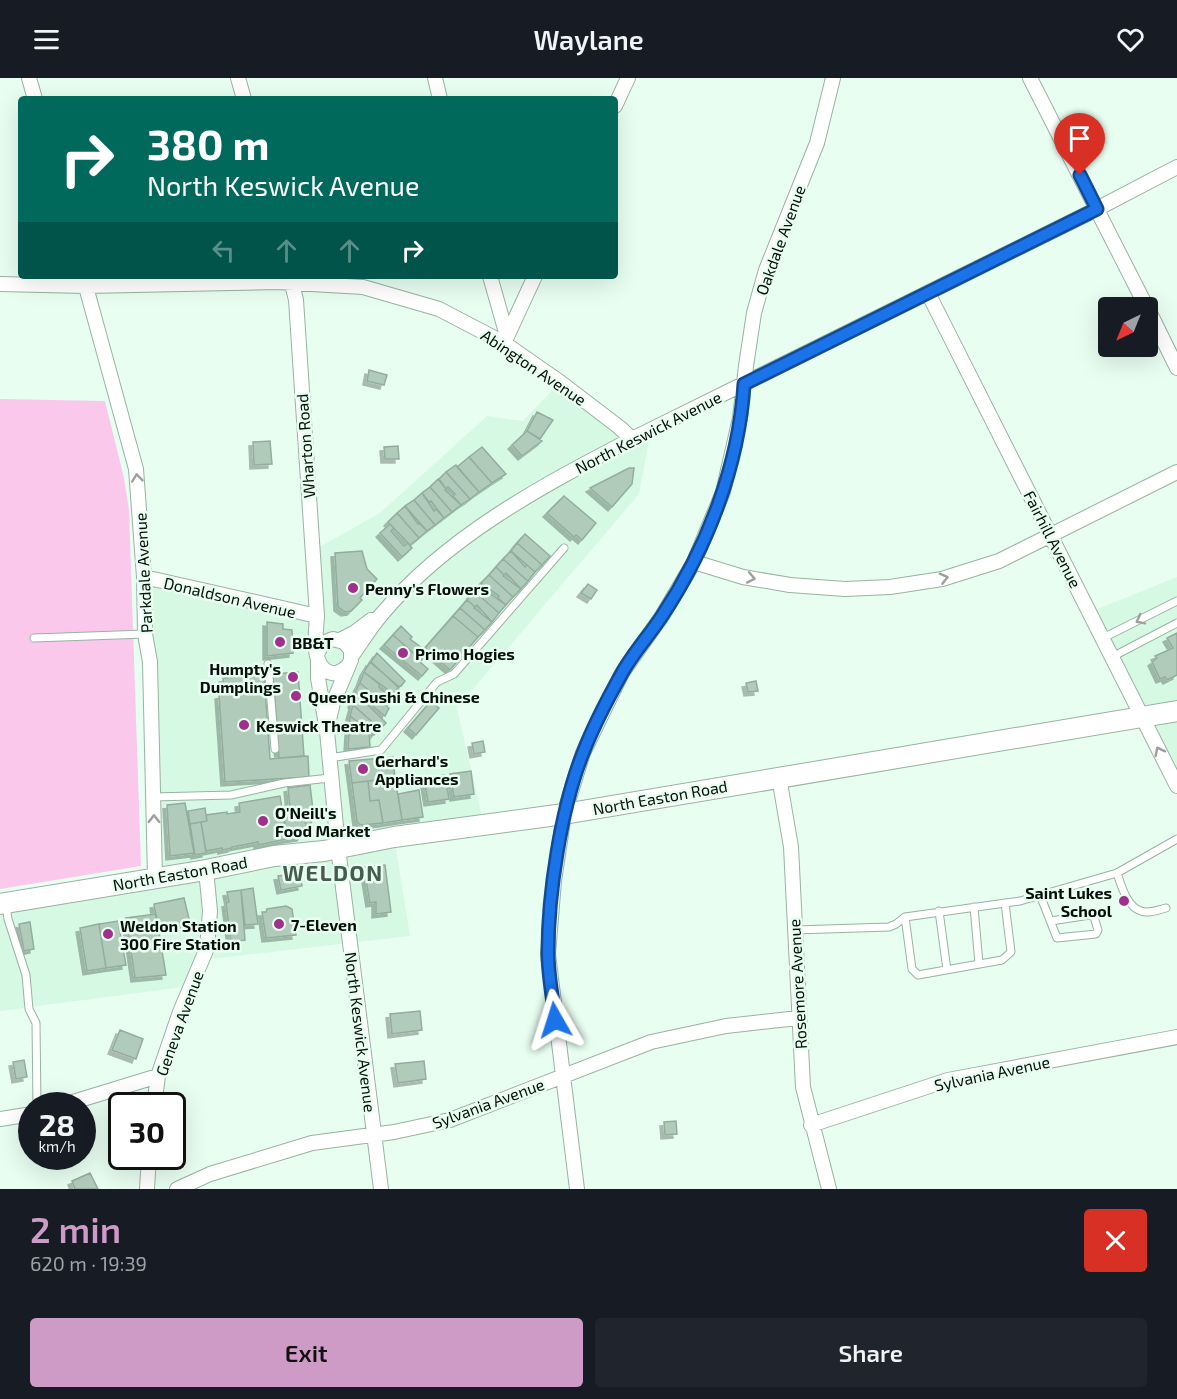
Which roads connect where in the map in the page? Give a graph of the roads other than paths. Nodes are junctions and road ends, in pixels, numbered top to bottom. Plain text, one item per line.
1 (29, 78) edge
2 (238, 78) edge
3 (435, 78) edge
4 (628, 78) edge
5 (833, 78) edge
6 (1030, 78) edge
7 (33, 96) edge
8 (243, 96) edge
9 (439, 96) edge
10 (618, 100) edge
11 (1177, 167) edge
12 (1097, 209) junction
13 (291, 279) edge
14 (491, 279) edge
15 (534, 279) edge
16 (85, 281) edge
17 (0, 284) edge
18 (928, 293) junction
19 (1141, 297) edge
20 (1158, 330) edge
21 (506, 339) junction
22 (1177, 368) edge
23 (744, 384) junction
24 (632, 439) junction
25 (1177, 472) edge
26 (1052, 536) junction
27 (564, 548) dead end
28 (694, 562) junction
29 (144, 578) junction
30 (396, 599) junction
31 (1177, 601) edge
32 (317, 616) junction
33 (1177, 623) edge
34 (145, 634) junction
35 (34, 638) dead end
36 (1103, 638) junction
37 (337, 639) junction
38 (1112, 657) junction
39 (318, 659) junction
40 (350, 662) junction
41 (268, 664) dead end
42 (1177, 711) edge
43 (1141, 716) junction
44 (327, 731) junction
45 (275, 749) dead end
46 (329, 758) junction
47 (779, 777) junction
48 (330, 778) junction
49 (1177, 786) edge
50 (153, 797) junction
51 (564, 814) junction
52 (1177, 839) edge
53 (338, 848) junction
54 (206, 870) junction
55 (1117, 873) junction
56 (155, 878) junction
57 (1040, 895) junction
58 (1005, 903) junction
59 (3, 904) edge
60 (974, 907) junction
61 (1166, 908) dead end
62 (939, 911) junction
63 (905, 917) junction
64 (1051, 921) junction
65 (794, 930) junction
66 (980, 964) junction
67 (947, 970) junction
68 (798, 1018) junction
69 (1177, 1037) edge
70 (158, 1076) junction
71 (562, 1076) junction
72 (37, 1092) edge
73 (156, 1092) edge
74 (96, 1095) edge
75 (18, 1116) edge
76 (0, 1119) edge
77 (811, 1125) junction
78 (374, 1134) junction
79 (148, 1170) edge
80 (147, 1189) edge
81 (177, 1189) edge
82 (381, 1189) edge
83 (577, 1189) edge
84 (829, 1189) edge

1 - 7 street
2 - 8 street
3 - 9 street
4 - 10 street
5 - 23 street, Oakdale Avenue
6 - 12 street
11 - 12 street, North Keswick Avenue
12 - 18 street, North Keswick Avenue
12 - 19 street
13 - 16 street, Abington Avenue
13 - 21 street, Abington Avenue
13 - 32 street, Wharton Road
14 - 21 street
15 - 21 street
16 - 17 street, Abington Avenue
29 -> 16 street, Parkdale Avenue
18 - 23 street, North Keswick Avenue
18 - 26 street, Fairhill Avenue
20 - 22 street
21 - 24 street, Abington Avenue
23 - 24 street, North Keswick Avenue
23 - 28 street, Oakdale Avenue
24 - 30 street, North Keswick Avenue
25 - 26 street
28 -> 26 street
26 - 36 street, Fairhill Avenue
27 - 46 lane
28 - 51 street, Oakdale Avenue
29 - 32 street, Donaldson Avenue
29 - 34 street, Parkdale Avenue
30 - 37 street, North Keswick Avenue
30 - 40 street, North Keswick Avenue
31 -> 36 lane
32 - 37 street
32 - 39 street, Wharton Road
33 - 38 lane
34 - 35 lane
34 - 50 street, Parkdale Avenue
36 - 38 street, Fairhill Avenue
37 - 39 street, North Keswick Avenue
37 - 40 street
38 - 43 street, Fairhill Avenue
39 - 40 street
39 - 44 street, North Keswick Avenue
40 - 44 street, North Keswick Avenue
41 - 45 lane
42 - 43 main road, North Easton Road
43 - 47 main road, North Easton Road
49 -> 43 street, Fairhill Avenue
44 - 46 street, North Keswick Avenue
46 - 48 street, North Keswick Avenue
47 - 51 main road, North Easton Road
47 - 65 street, Rosemore Avenue
48 - 50 lane
48 - 53 street, North Keswick Avenue
56 -> 50 street, Parkdale Avenue
51 - 53 main road, North Easton Road
51 - 71 street, Oakdale Avenue
52 - 55 lane
53 - 54 main road, North Easton Road
53 - 78 street, North Keswick Avenue
54 - 56 main road, North Easton Road
54 - 70 street, Geneva Avenue
55 - 57 lane
55 - 61 lane
56 - 59 main road, North Easton Road
57 - 58 lane
57 - 64 lane
58 - 60 lane
58 - 66 lane
59 - 72 lane
60 - 62 lane
60 - 66 lane
62 - 63 lane
62 - 67 lane
63 - 65 lane
63 - 67 lane
64 - 64 lane
65 - 68 street, Rosemore Avenue
66 - 67 lane
68 - 71 street, Sylvania Avenue
68 - 77 street, Rosemore Avenue
69 - 77 street, Sylvania Avenue
70 - 73 street, Geneva Avenue
70 - 74 street
71 - 78 street, Sylvania Avenue
71 - 83 street, Oakdale Avenue
75 - 76 street
77 - 84 street, Rosemore Avenue
78 - 81 street, Sylvania Avenue
78 - 82 street, North Keswick Avenue
79 - 80 street

